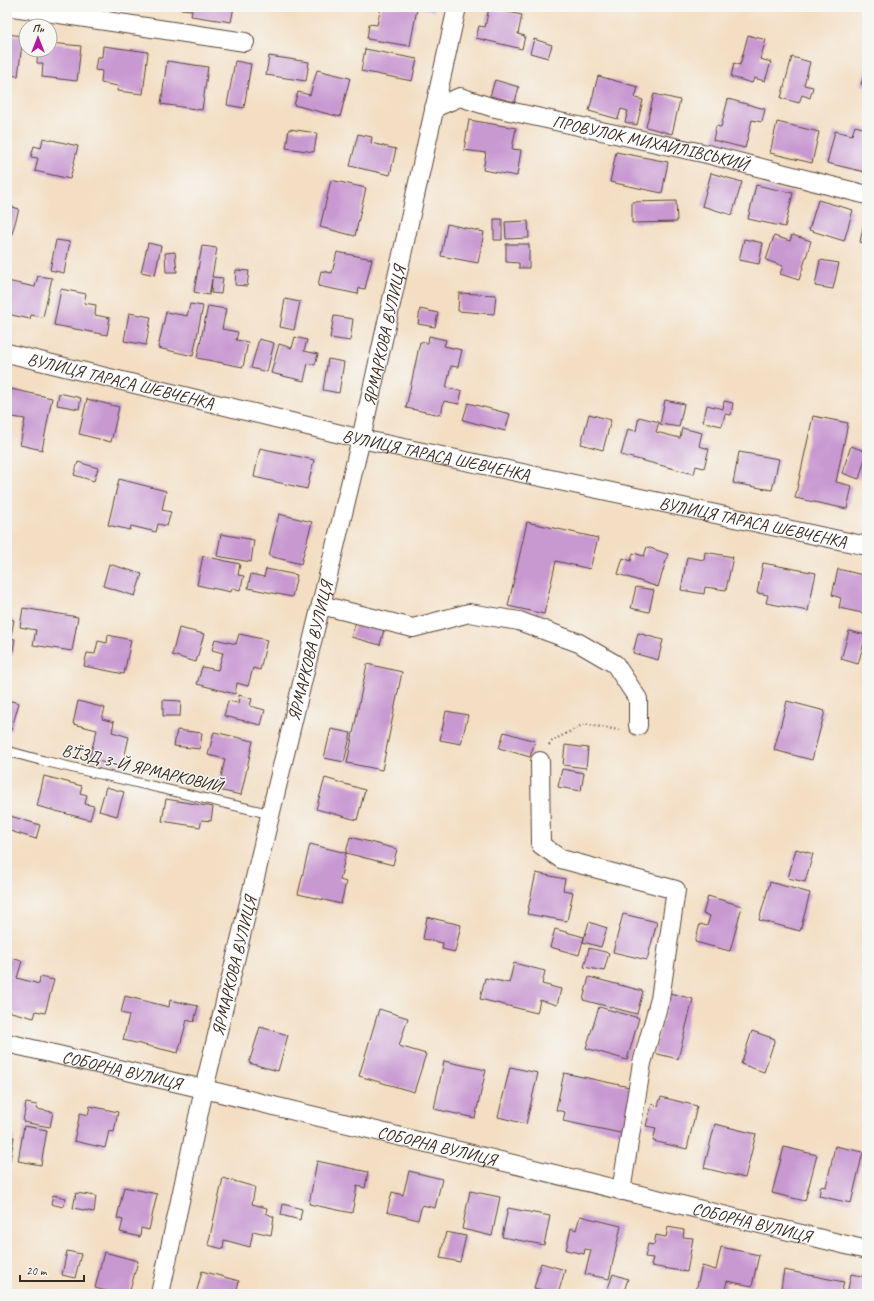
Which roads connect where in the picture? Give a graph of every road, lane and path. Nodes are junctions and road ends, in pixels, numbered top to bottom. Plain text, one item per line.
1 (13, 7) edge
2 (457, 7) edge
3 (245, 42) dead end
4 (434, 108) junction
5 (867, 195) edge
6 (7, 353) edge
7 (361, 439) junction
8 (867, 546) edge
9 (321, 605) junction
10 (638, 726) joint
11 (7, 751) edge
12 (540, 761) joint
13 (271, 814) junction
14 (7, 1043) edge
15 (204, 1089) junction
16 (621, 1191) junction
17 (867, 1250) edge
18 (160, 1294) edge

1 - 3 street
2 - 4 street, ЯРМАРКОВА ВУЛИЦЯ
4 - 5 street, ПРОВУЛОК МИХАЙЛІВСЬКИЙ
4 - 7 street, ЯРМАРКОВА ВУЛИЦЯ
6 - 7 street, ВУЛИЦЯ ТАРАСА ШЕВЧЕНКА
7 - 8 street, ВУЛИЦЯ ТАРАСА ШЕВЧЕНКА
7 - 9 street, ЯРМАРКОВА ВУЛИЦЯ
9 - 10 street
9 - 13 street, ЯРМАРКОВА ВУЛИЦЯ
10 - 12 path
11 - 13 lane, В’ЇЗД 3-Й ЯРМАРКОВИЙ
12 - 16 street
13 - 15 street, ЯРМАРКОВА ВУЛИЦЯ
14 - 15 street, СОБОРНА ВУЛИЦЯ
15 - 16 street, СОБОРНА ВУЛИЦЯ
15 - 18 street, ЯРМАРКОВА ВУЛИЦЯ
16 - 17 street, СОБОРНА ВУЛИЦЯ

